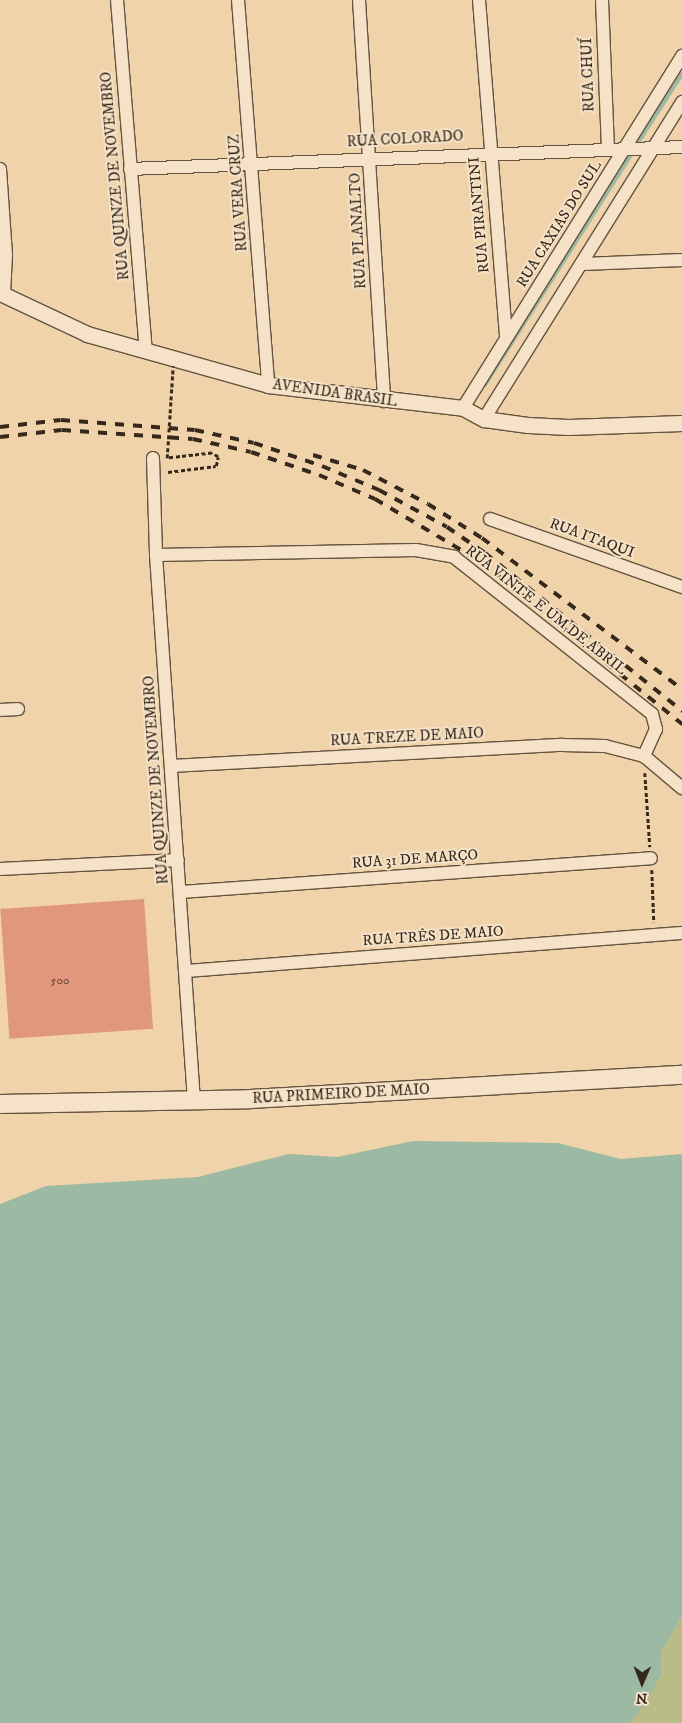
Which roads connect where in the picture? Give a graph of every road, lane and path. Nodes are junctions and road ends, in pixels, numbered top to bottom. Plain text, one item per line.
1 (117, 0) edge
2 (238, 0) edge
3 (360, 0) edge
4 (479, 0) edge
5 (602, 0) edge
6 (682, 56) edge
7 (682, 102) edge
8 (682, 146) edge
9 (608, 148) junction
10 (654, 148) junction
11 (628, 149) junction
12 (490, 151) junction
13 (371, 157) junction
14 (252, 163) junction
15 (0, 169) edge
16 (130, 169) junction
17 (682, 260) edge
18 (583, 264) junction
19 (2, 294) edge
20 (506, 337) junction
21 (146, 350) junction
22 (172, 366) dead end
23 (268, 385) junction
24 (384, 401) junction
25 (463, 408) junction
26 (484, 419) junction
27 (682, 423) edge
28 (153, 458) dead end
29 (168, 472) dead end
30 (490, 519) dead end
31 (156, 555) junction
32 (682, 587) edge
33 (18, 709) dead end
34 (0, 710) edge
35 (644, 756) junction
36 (171, 766) junction
37 (682, 788) edge
38 (651, 858) dead end
39 (178, 860) junction
40 (0, 869) edge
41 (180, 892) junction
42 (682, 933) edge
43 (186, 971) junction
44 (682, 1075) edge
45 (194, 1100) junction
46 (0, 1104) edge

1 - 16 street, RUA QUINZE DE NOVEMBRO
2 - 14 street, RUA VERA CRUZ
3 - 13 street, RUA PLANALTO
4 - 12 street, RUA PIRANTINI
5 - 9 street, RUA CHUÍ
6 - 11 street, RUA CAXIAS DO SUL
7 - 10 street
8 - 10 street, RUA COLORADO
9 - 11 street, RUA COLORADO
9 - 12 street, RUA COLORADO
10 - 11 street, RUA COLORADO
10 - 18 street
11 - 20 street, RUA CAXIAS DO SUL
12 - 13 street, RUA COLORADO
12 - 20 street, RUA PIRANTINI
13 - 14 street, RUA COLORADO
13 - 24 street, RUA PLANALTO
14 - 16 street, RUA COLORADO
14 - 23 street, RUA VERA CRUZ
15 - 19 street
16 - 21 street, RUA QUINZE DE NOVEMBRO
17 - 18 street
18 - 26 street
19 - 21 street, AVENIDA BRASIL
20 - 25 street, RUA CAXIAS DO SUL
21 - 23 street, AVENIDA BRASIL
22 - 29 path, bridge
23 - 24 street, AVENIDA BRASIL
24 - 25 street, AVENIDA BRASIL
25 - 26 street, AVENIDA BRASIL
26 - 27 street, AVENIDA BRASIL
28 - 31 street, RUA QUINZE DE NOVEMBRO
30 - 32 street, RUA ITAQUI
31 - 35 street, RUA VINTE E UM DE ABRIL
31 - 36 street, RUA QUINZE DE NOVEMBRO
33 - 34 street
35 - 36 street, RUA TREZE DE MAIO
35 - 37 street
36 - 39 street, RUA QUINZE DE NOVEMBRO
38 - 41 street, RUA 31 DE MARÇO
39 - 40 street
39 - 41 street, RUA QUINZE DE NOVEMBRO
41 - 43 street, RUA QUINZE DE NOVEMBRO
42 - 43 street, RUA TRÊS DE MAIO
43 - 45 street, RUA QUINZE DE NOVEMBRO
44 - 45 main road, RUA PRIMEIRO DE MAIO
45 - 46 main road, RUA PRIMEIRO DE MAIO

